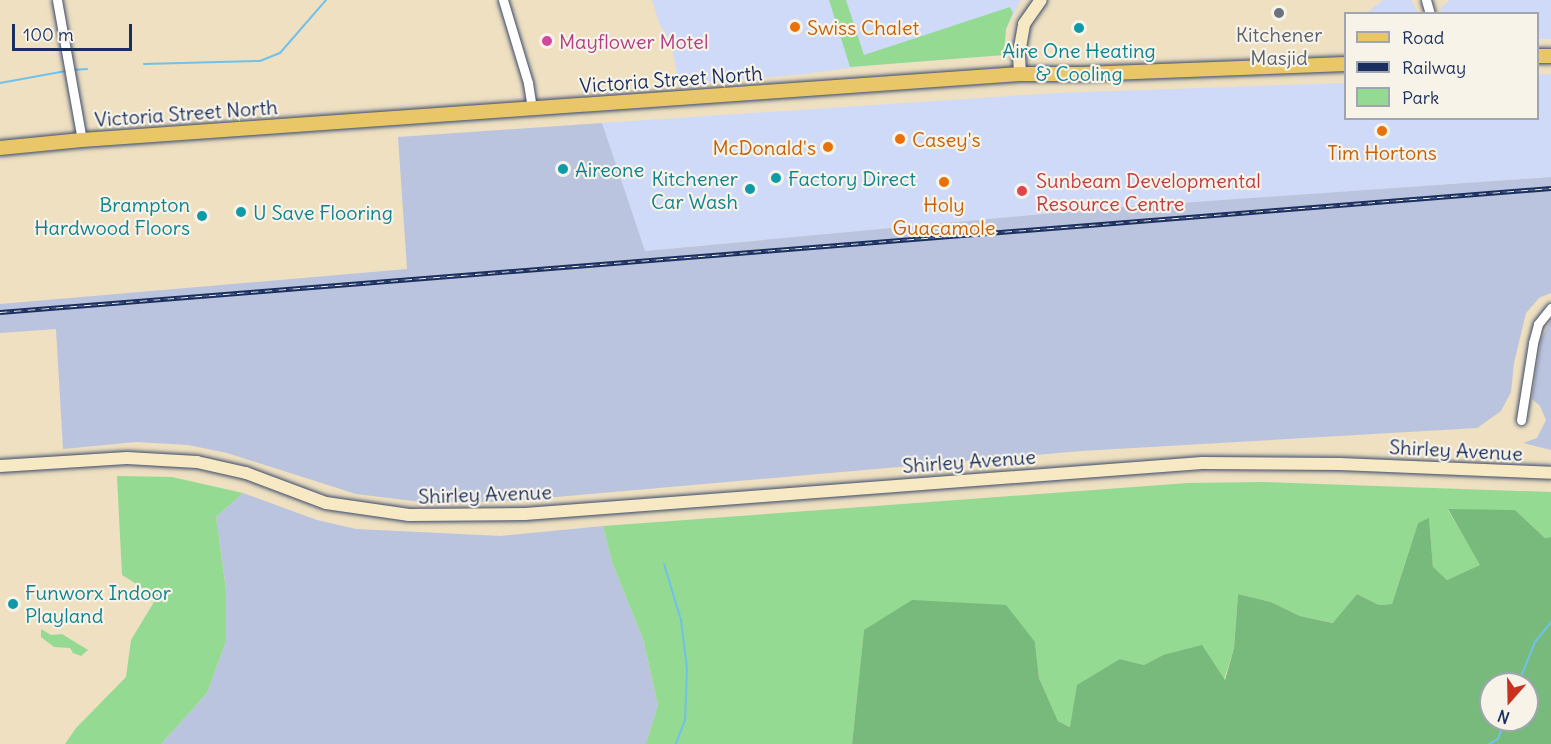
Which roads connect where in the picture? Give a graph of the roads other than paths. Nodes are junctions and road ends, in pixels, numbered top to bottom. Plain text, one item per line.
1 (57, 0) edge
2 (503, 0) edge
3 (1041, 0) edge
4 (1344, 64) edge
5 (1020, 74) junction
6 (532, 107) junction
7 (82, 140) junction
8 (0, 148) edge
9 (1551, 308) edge
10 (1521, 420) dead end
11 (0, 466) edge
12 (1551, 473) edge

1 - 7 street
2 - 6 street
3 - 5 main road
4 - 5 main road, Victoria Street North
5 - 6 main road, Victoria Street North
6 - 7 main road, Victoria Street North
7 - 8 main road, Victoria Street North
9 - 10 street, Shirley Avenue
11 - 12 main road, Shirley Avenue

